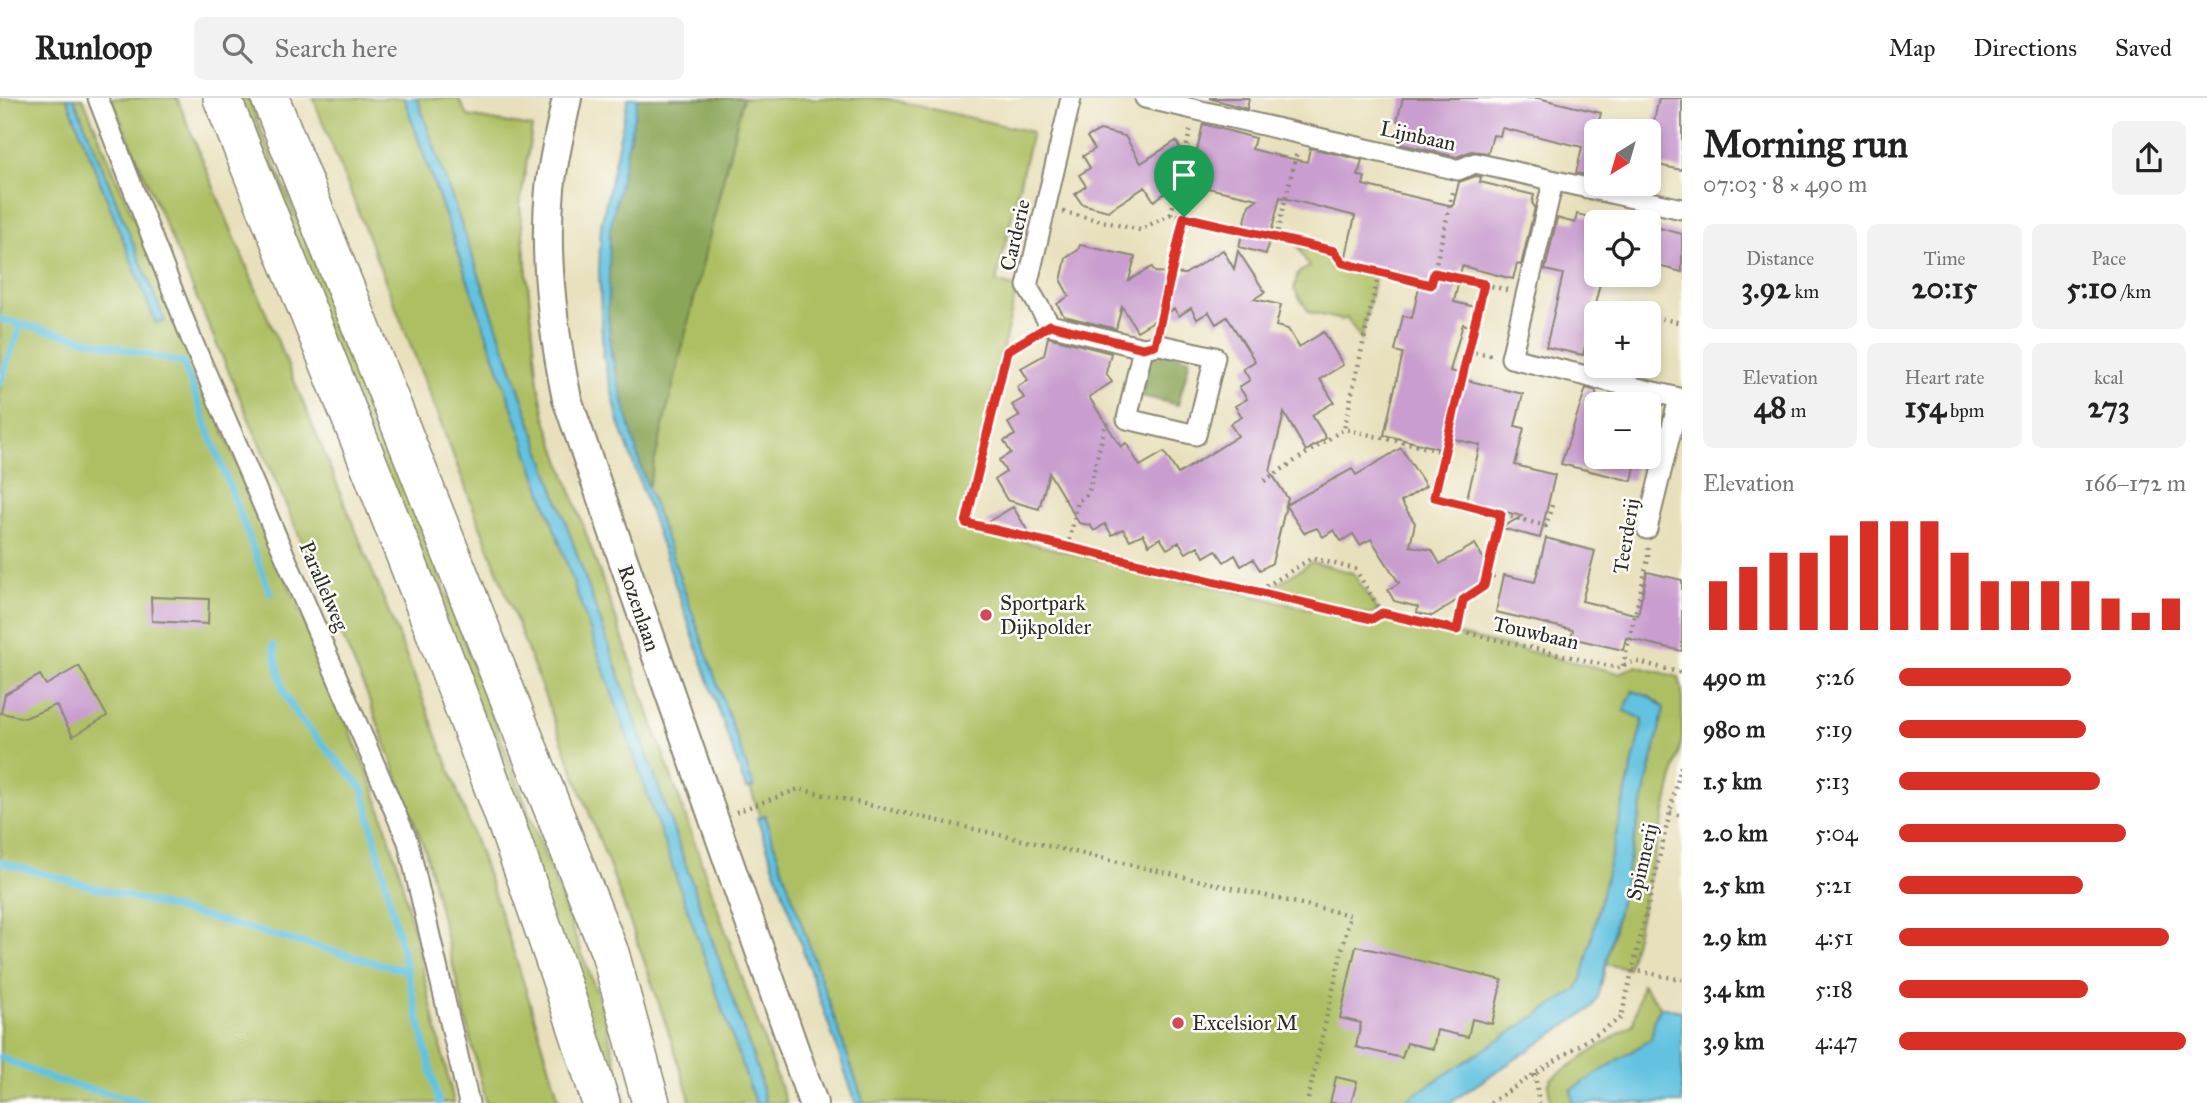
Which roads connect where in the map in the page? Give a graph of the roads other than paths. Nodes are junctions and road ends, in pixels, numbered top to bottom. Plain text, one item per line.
1 (99, 98) edge
2 (222, 98) edge
3 (270, 98) edge
4 (567, 98) edge
5 (1071, 98) edge
6 (1145, 98) edge
7 (1553, 182) junction
8 (1682, 209) edge
9 (1149, 347) junction
10 (1647, 529) road end
11 (469, 1103) edge
12 (601, 1103) edge
13 (651, 1103) edge
14 (813, 1103) edge

1 - 11 street, Parallelweg
2 - 12 highway
3 - 13 highway
4 - 14 street, Rozenlaan
5 - 9 street, Carderie
6 - 7 street, Lijnbaan
7 - 8 street, Lijnbaan
7 - 10 street, Teerderij
9 - 9 street

